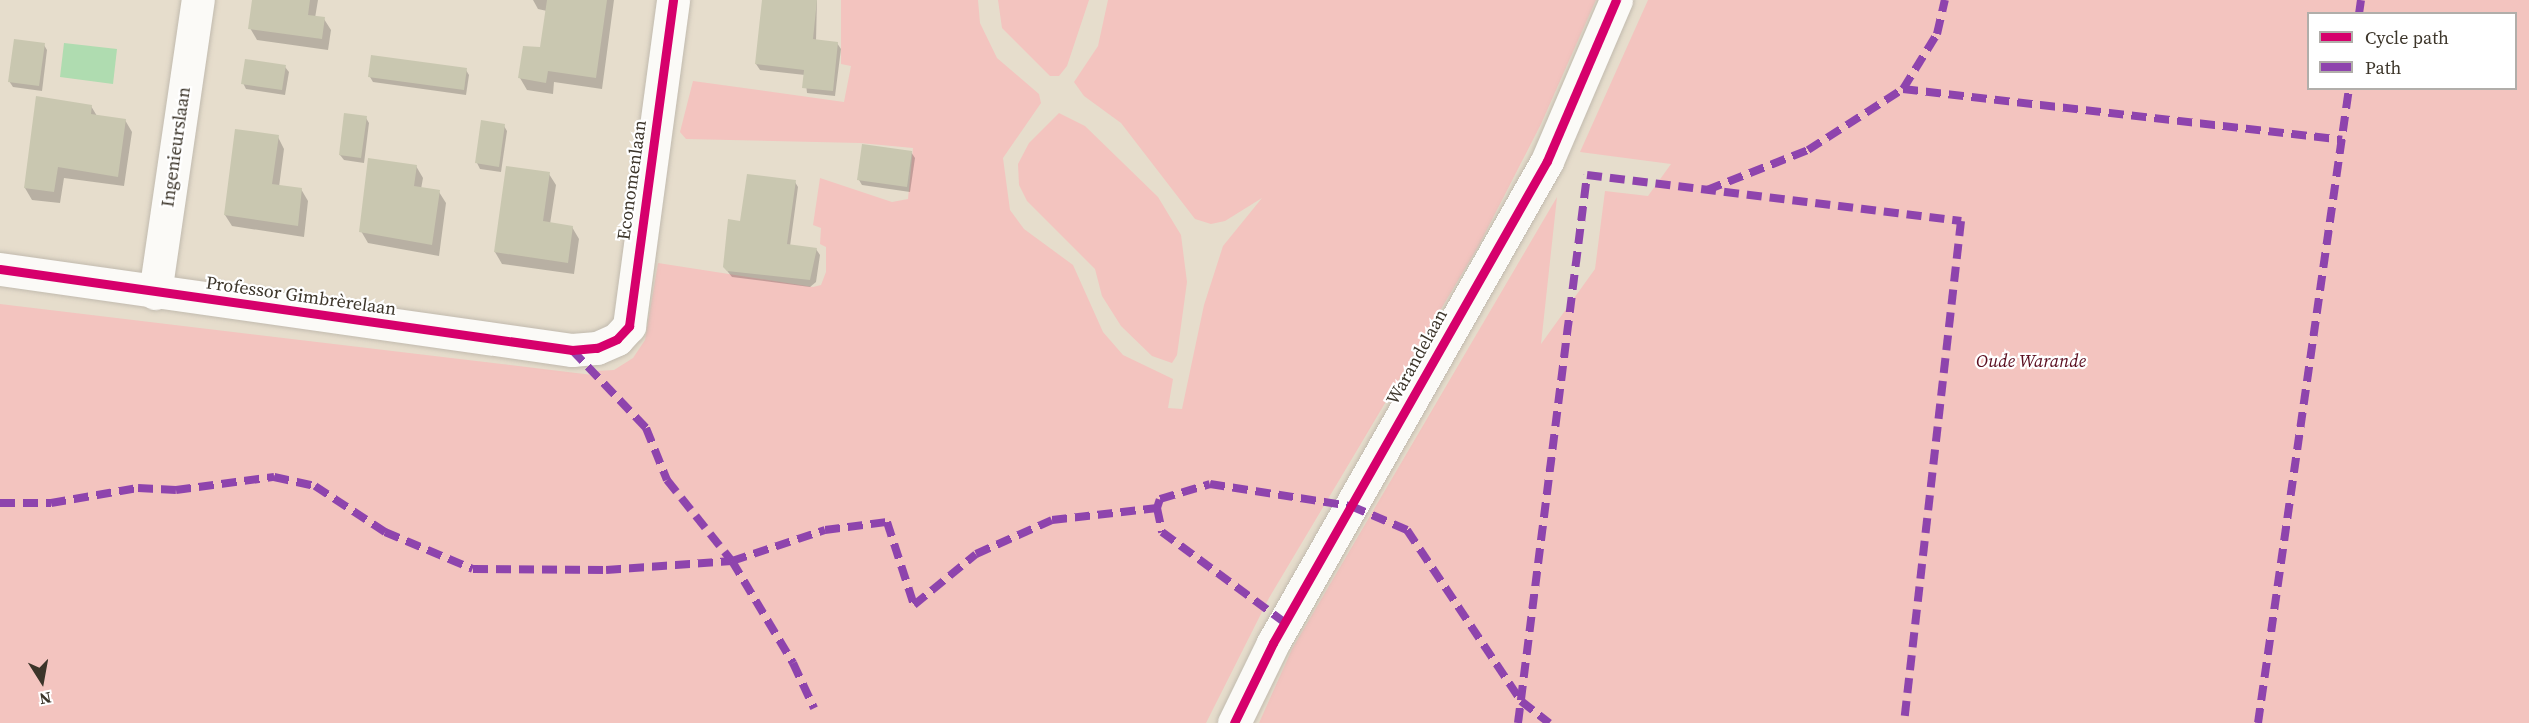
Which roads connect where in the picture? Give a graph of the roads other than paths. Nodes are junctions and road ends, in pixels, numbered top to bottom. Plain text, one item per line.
1 (198, 0) edge
2 (673, 0) edge
3 (1616, 0) edge
4 (0, 269) edge
5 (154, 293) junction
6 (597, 348) joint
7 (1234, 723) edge

1 - 5 street, Ingenieurslaan
2 - 6 street, Economenlaan
3 - 7 street, Warandelaan
4 - 5 street, Professor Gimbrèrelaan
5 - 6 street, Professor Gimbrèrelaan

